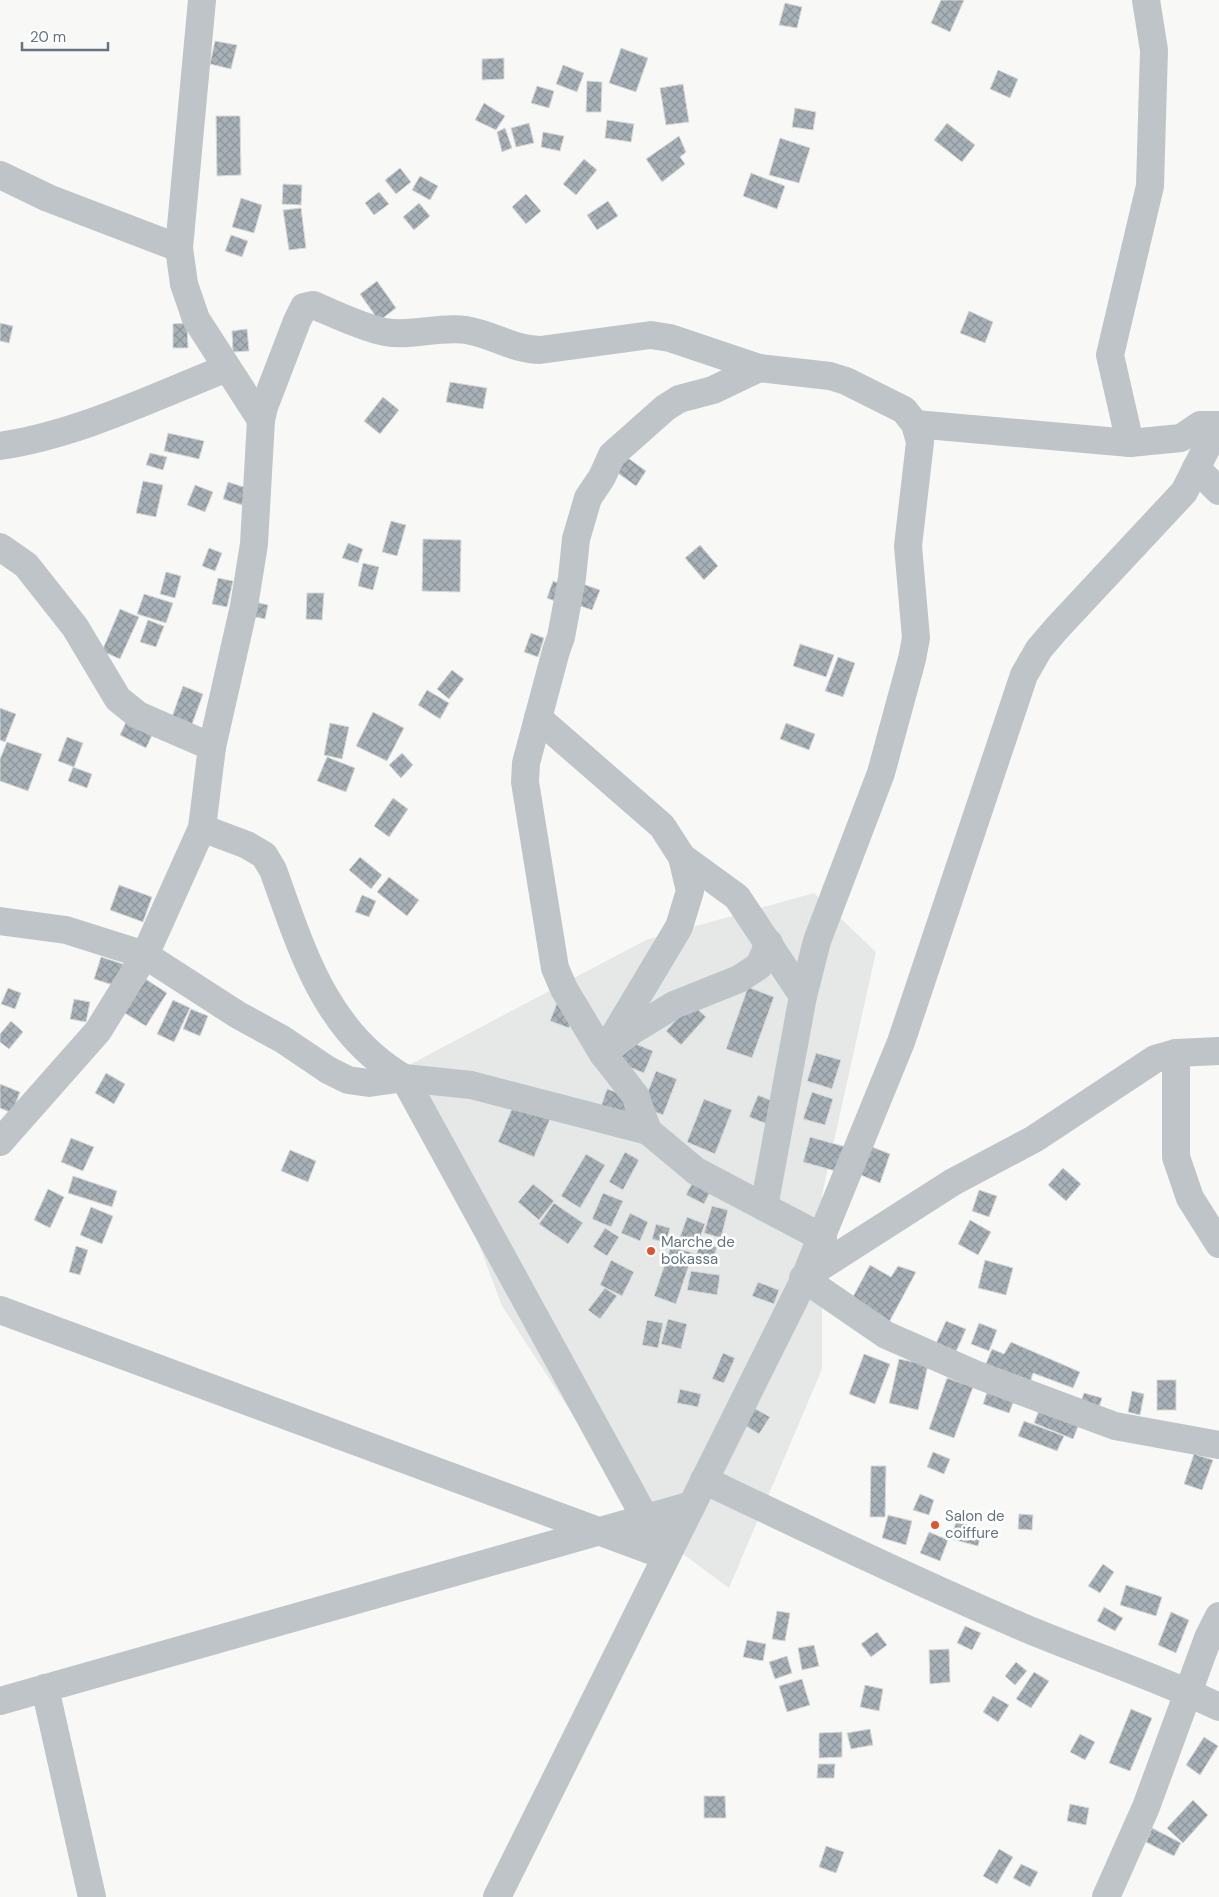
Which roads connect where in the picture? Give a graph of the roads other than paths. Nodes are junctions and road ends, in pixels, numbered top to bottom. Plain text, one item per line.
1 (202, 0) edge
2 (1146, 0) edge
3 (0, 175) edge
4 (179, 248) junction
5 (227, 368) junction
6 (759, 368) junction
7 (262, 420) junction
8 (915, 424) junction
9 (1219, 425) edge
10 (1219, 430) edge
11 (1130, 443) junction
12 (0, 446) edge
13 (1196, 468) junction
14 (1219, 491) edge
15 (0, 547) edge
16 (538, 718) junction
17 (212, 747) junction
18 (202, 828) junction
19 (682, 857) junction
20 (0, 921) edge
21 (769, 943) junction
22 (145, 955) junction
23 (803, 996) junction
24 (1219, 1051) edge
25 (1176, 1053) junction
26 (603, 1054) junction
27 (404, 1078) junction
28 (648, 1131) junction
29 (0, 1142) edge
30 (764, 1207) junction
31 (823, 1238) junction
32 (1219, 1244) edge
33 (804, 1278) junction
34 (0, 1310) edge
35 (1219, 1445) edge
36 (704, 1480) junction
37 (692, 1504) junction
38 (645, 1518) junction
39 (599, 1531) junction
40 (666, 1556) junction
41 (1219, 1616) edge
42 (45, 1688) junction
43 (1188, 1692) junction
44 (0, 1701) edge
45 (1219, 1708) edge
46 (92, 1897) edge
47 (497, 1897) edge
48 (1106, 1897) edge

1 - 4 street
2 - 11 street
3 - 4 street
4 - 5 street
5 - 7 street
5 - 12 street
6 - 7 street
6 - 8 street
6 - 16 street
7 - 17 street
8 - 11 street
8 - 23 street
9 - 11 street
10 - 13 street
13 - 14 street
13 - 31 street
15 - 17 street
16 - 19 street
16 - 26 street
17 - 18 street
18 - 22 street
18 - 27 street
19 - 21 street
19 - 26 street
20 - 22 street
21 - 23 street
21 - 26 street
22 - 27 street
22 - 29 street
23 - 30 street
24 - 25 street
25 - 32 street
25 - 33 street
26 - 28 street
27 - 28 street
27 - 38 street
28 - 30 street
30 - 31 street
31 - 33 street
33 - 35 street
33 - 36 street
34 - 39 street
36 - 37 street
36 - 43 street
37 - 38 street
37 - 40 street
38 - 39 street
38 - 40 street
39 - 40 street
39 - 42 street
40 - 47 street
41 - 43 street
42 - 44 street
42 - 46 street
43 - 45 street
43 - 48 street

